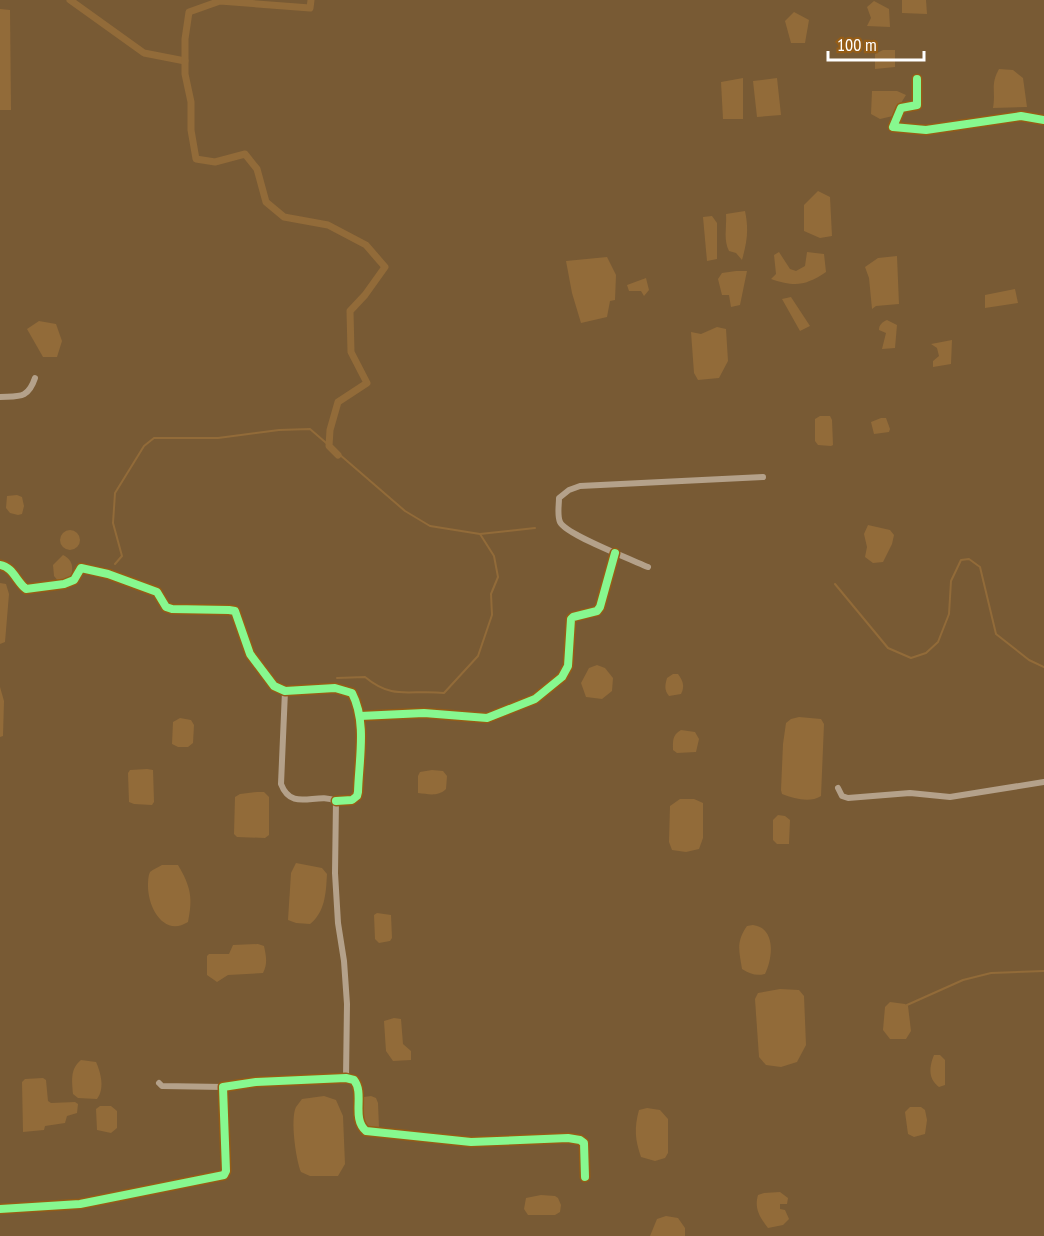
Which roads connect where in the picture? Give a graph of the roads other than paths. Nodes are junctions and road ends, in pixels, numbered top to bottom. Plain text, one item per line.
1 (917, 79) dead end
2 (1044, 120) edge
3 (35, 378) dead end
4 (0, 397) edge
5 (763, 477) dead end
6 (615, 553) junction
7 (0, 565) edge
8 (648, 567) dead end
9 (285, 691) junction
10 (360, 716) junction
11 (1044, 782) edge
12 (838, 788) dead end
13 (336, 801) junction
14 (346, 1078) junction
15 (159, 1083) dead end
16 (223, 1087) junction
17 (585, 1177) dead end
18 (0, 1209) edge

1 - 2 street
3 - 4 street
5 - 6 street
6 - 8 street
6 - 10 street
7 - 9 street
9 - 10 street
9 - 13 street
10 - 13 street
11 - 12 street
13 - 14 street
14 - 16 street
14 - 17 street
15 - 16 street
16 - 18 street

